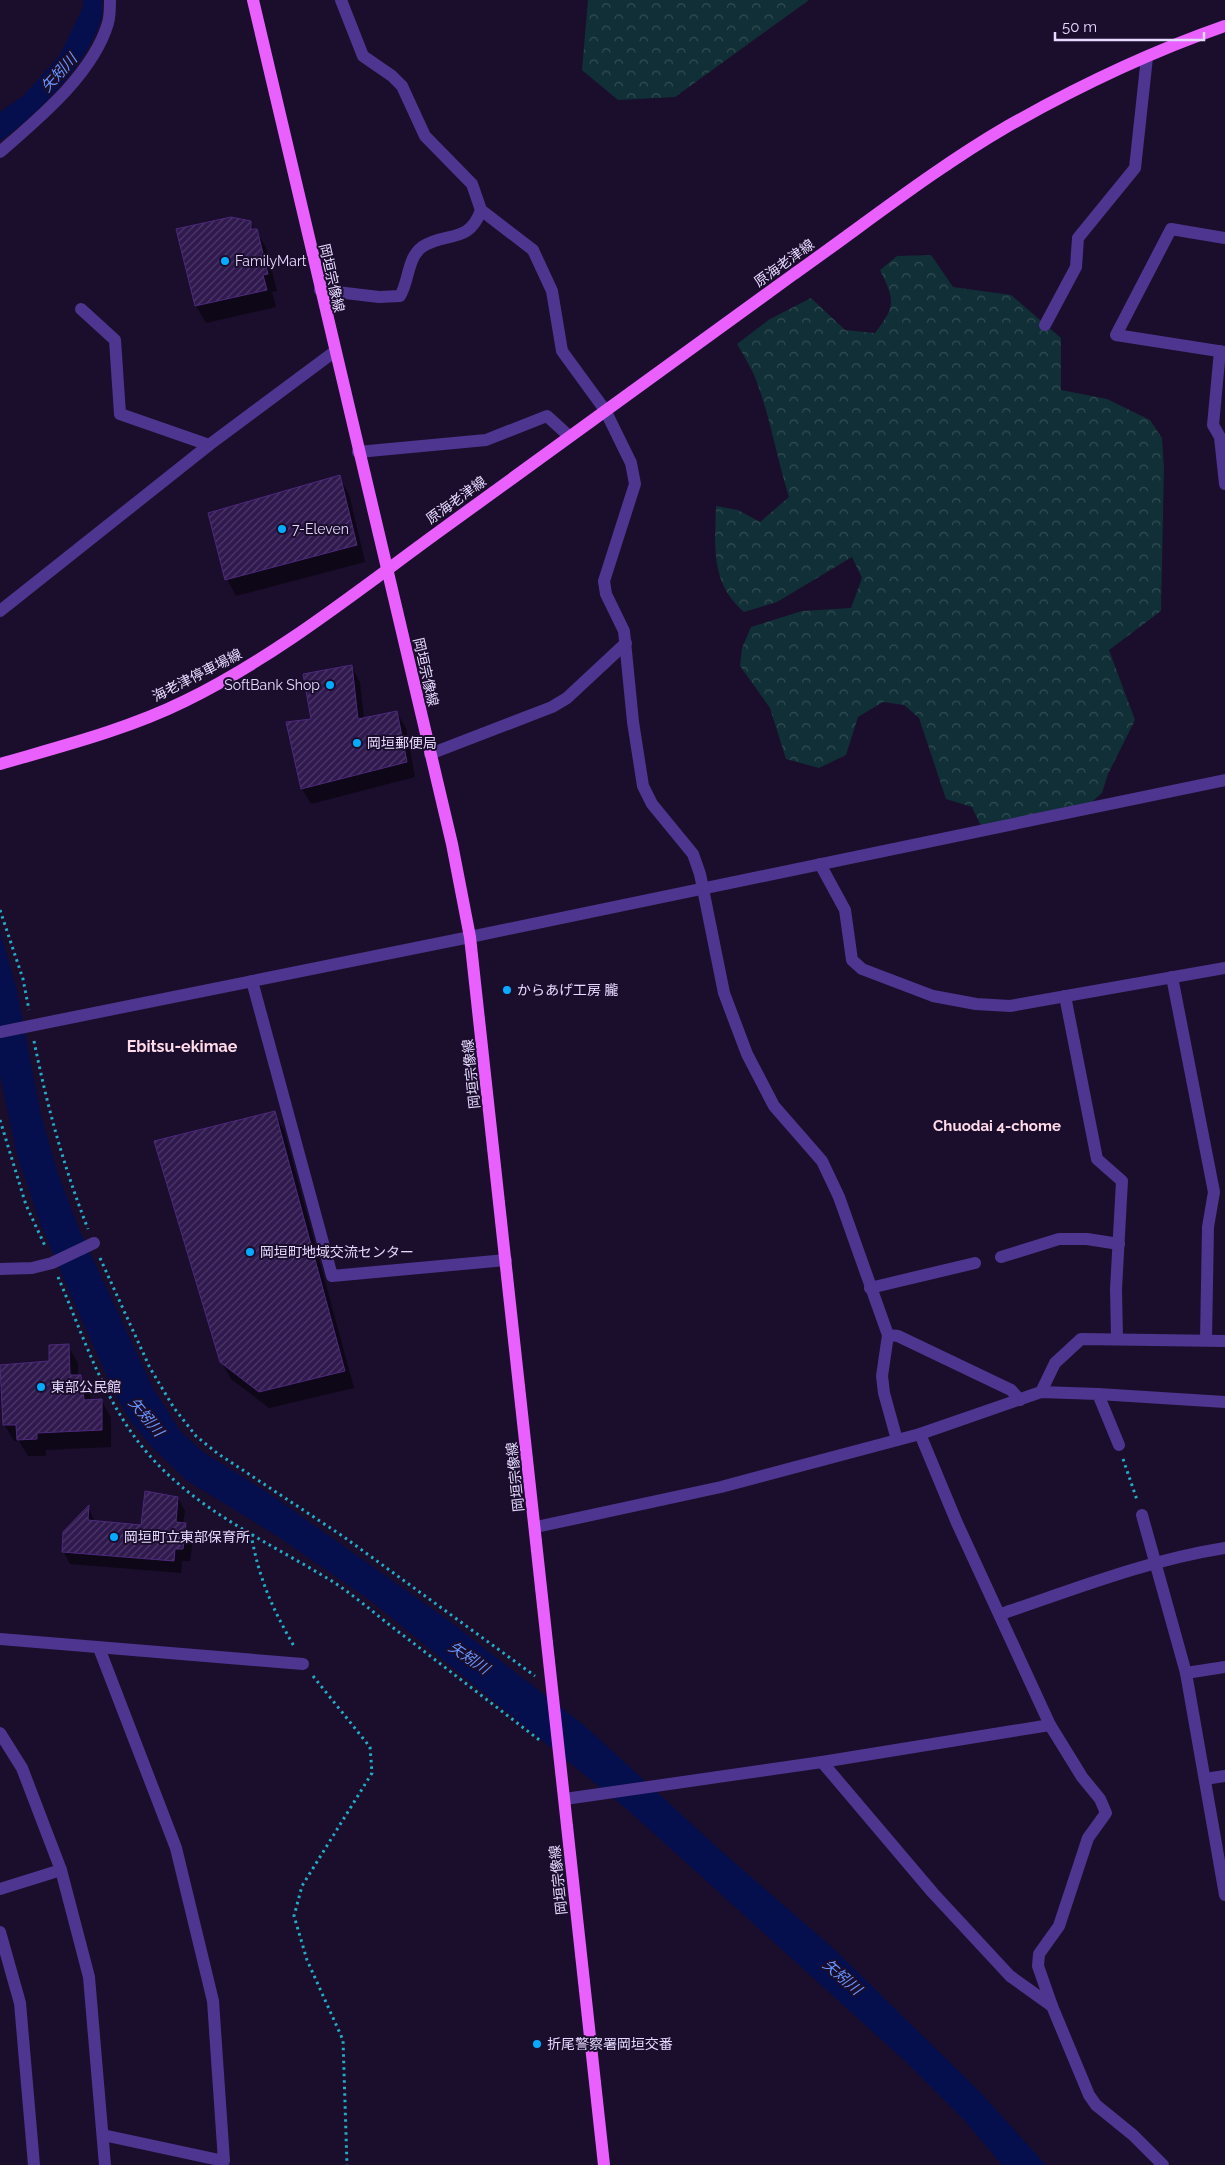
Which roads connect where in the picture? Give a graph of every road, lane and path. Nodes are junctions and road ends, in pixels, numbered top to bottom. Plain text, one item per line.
1 (110, 0) edge
2 (253, 0) edge
3 (341, 0) edge
4 (1225, 26) edge
5 (1147, 57) junction
6 (0, 152) edge
7 (481, 210) junction
8 (1225, 238) edge
9 (320, 290) junction
10 (81, 309) dead end
11 (1045, 325) dead end
12 (334, 352) junction
13 (1222, 352) edge
14 (605, 410) junction
15 (569, 436) junction
16 (209, 445) junction
17 (358, 452) junction
18 (1225, 484) edge
19 (387, 569) junction
20 (0, 611) edge
21 (626, 643) junction
22 (430, 754) junction
23 (0, 764) edge
24 (1225, 780) edge
25 (820, 864) junction
26 (702, 889) junction
27 (0, 910) edge
28 (470, 937) junction
29 (1225, 968) edge
30 (1172, 977) junction
31 (252, 980) junction
32 (1065, 996) junction
33 (31, 1026) junction
34 (0, 1032) edge
35 (0, 1120) edge
36 (94, 1243) junction
37 (1118, 1244) junction
38 (1001, 1257) dead end
39 (506, 1260) junction
40 (52, 1263) junction
41 (975, 1263) dead end
42 (0, 1269) edge
43 (870, 1288) junction
44 (888, 1335) junction
45 (1117, 1338) junction
46 (1206, 1340) junction
47 (1225, 1341) edge
48 (1041, 1392) junction
49 (1098, 1394) junction
50 (1020, 1400) junction
51 (1225, 1402) edge
52 (920, 1434) junction
53 (897, 1440) junction
54 (1119, 1445) joint
55 (1142, 1515) joint
56 (536, 1527) junction
57 (251, 1534) junction
58 (1225, 1548) edge
59 (1156, 1562) junction
60 (1001, 1614) junction
61 (0, 1639) edge
62 (99, 1648) junction
63 (303, 1664) junction
64 (1225, 1666) edge
65 (1186, 1673) junction
66 (553, 1690) junction
67 (1050, 1725) junction
68 (0, 1733) edge
69 (560, 1756) junction
70 (822, 1762) junction
71 (1225, 1776) edge
72 (1205, 1779) junction
73 (565, 1799) junction
74 (61, 1870) junction
75 (1224, 1888) edge
76 (0, 1889) edge
77 (0, 1932) edge
78 (2, 1951) edge
79 (1052, 2006) junction
80 (103, 2135) junction
81 (34, 2165) edge
82 (105, 2165) edge
83 (347, 2165) edge
84 (604, 2165) edge
85 (1163, 2165) edge

1 - 6 street
2 - 9 main road, 岡垣宗像線
3 - 7 street
4 - 5 main road, 原海老津線
5 - 11 street
5 - 14 main road, 原海老津線
7 - 9 street
7 - 14 street
8 - 13 street
9 - 12 main road, 岡垣宗像線
10 - 16 street
12 - 16 street
12 - 17 main road, 岡垣宗像線
13 - 18 street
14 - 15 main road, 原海老津線
14 - 21 street
15 - 17 street
15 - 19 main road, 原海老津線
16 - 20 street
17 - 19 main road, 岡垣宗像線
19 - 22 main road, 岡垣宗像線
19 - 23 main road, 海老津停車場線
21 - 22 street
21 - 26 street
22 - 28 main road, 岡垣宗像線
24 - 25 street
25 - 26 street
25 - 32 street
26 - 28 street
26 - 43 street
27 - 33 path
28 - 31 street
28 - 39 main road, 岡垣宗像線
29 - 30 street
30 - 32 street
30 - 46 street
31 - 33 street
31 - 39 street
32 - 37 street
33 - 34 street
33 - 36 path
35 - 40 path
36 - 40 street
36 - 66 path
37 - 38 street
37 - 45 street
39 - 56 main road, 岡垣宗像線
40 - 42 street
40 - 57 path
41 - 43 street
43 - 44 street
44 - 50 street
44 - 53 street
45 - 46 street
45 - 48 street
46 - 47 street
48 - 49 street
48 - 50 street
49 - 51 street
49 - 54 street
50 - 52 street
52 - 53 street
52 - 60 street
53 - 56 street
54 - 55 path
55 - 59 street
56 - 66 main road, 岡垣宗像線
57 - 63 path
57 - 69 path
58 - 59 street
59 - 60 street
59 - 65 street
60 - 67 street
61 - 62 street
62 - 63 street
62 - 80 street
63 - 83 path
64 - 65 street
65 - 72 street
66 - 69 main road, 岡垣宗像線
67 - 70 street
67 - 79 street
68 - 74 street
69 - 73 main road, 岡垣宗像線
70 - 73 street
70 - 79 street
71 - 72 street
72 - 75 street
73 - 84 main road, 岡垣宗像線
74 - 76 street
74 - 80 street
77 - 78 street
78 - 81 street
79 - 85 street
80 - 82 street

